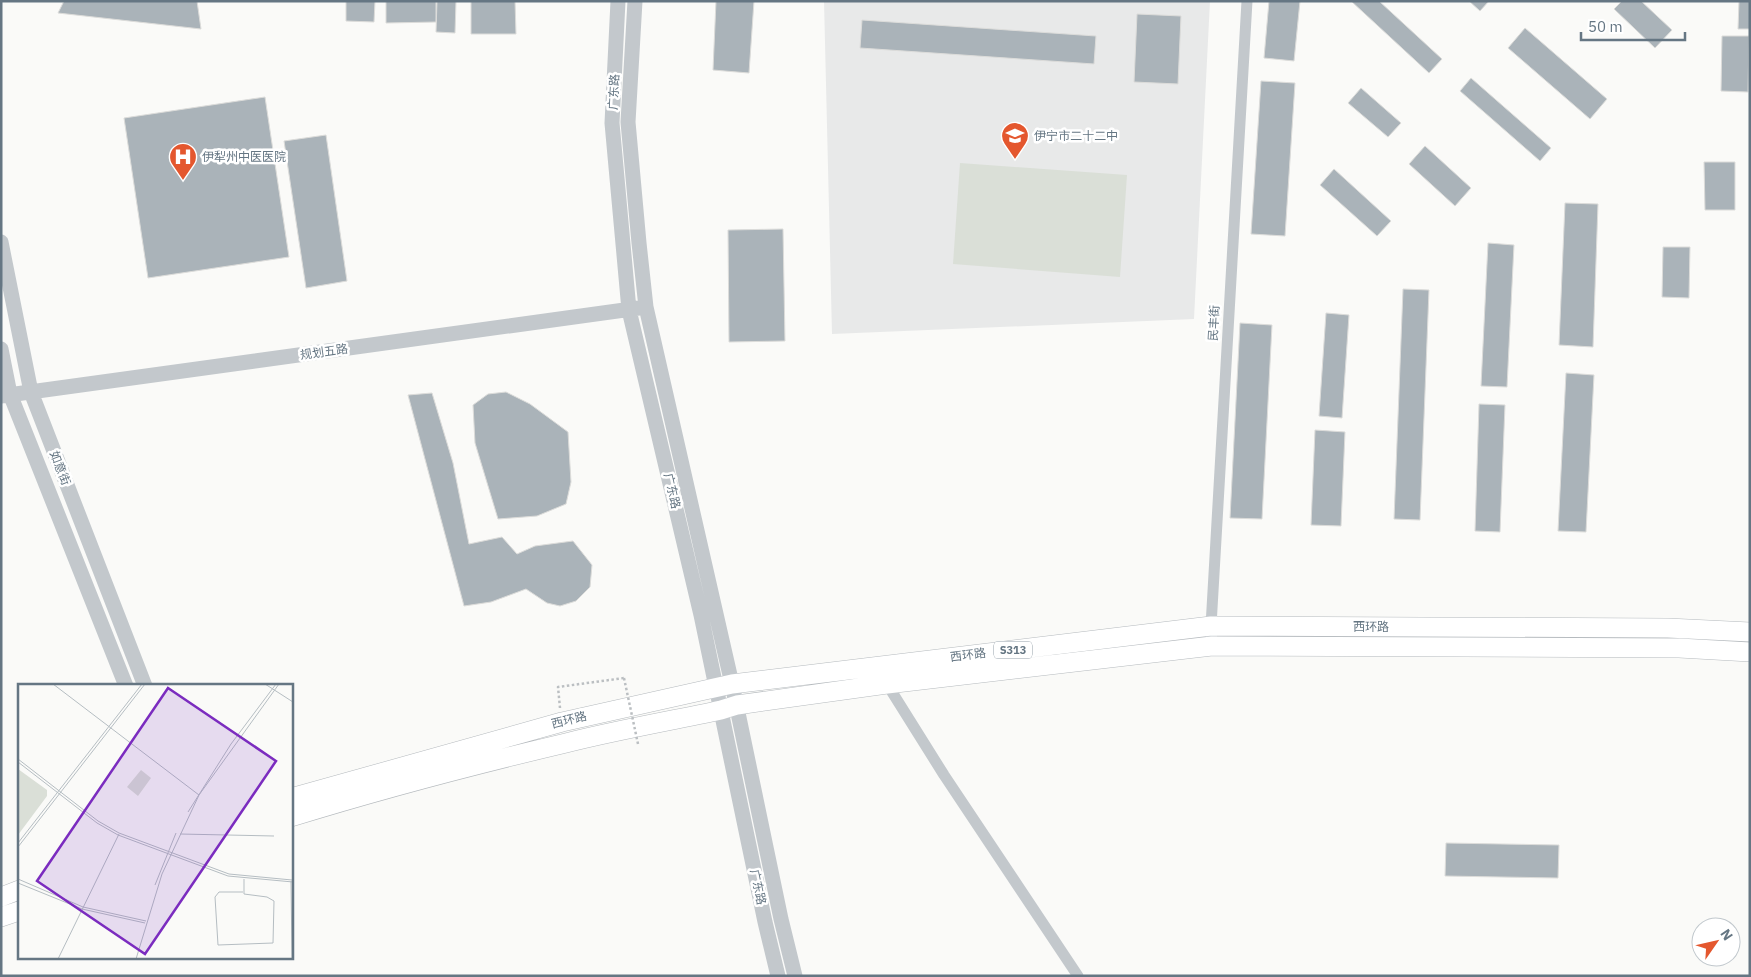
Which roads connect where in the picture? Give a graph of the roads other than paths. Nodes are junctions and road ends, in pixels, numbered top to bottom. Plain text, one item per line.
1 (618, 1) edge
2 (635, 1) edge
3 (1247, 1) edge
4 (1, 242) edge
5 (646, 307) junction
6 (629, 310) junction
7 (1, 349) edge
8 (31, 392) junction
9 (6, 395) edge
10 (1211, 626) junction
11 (1750, 632) edge
12 (1212, 646) junction
13 (1750, 652) edge
14 (125, 684) edge
15 (144, 684) edge
16 (887, 684) junction
17 (724, 685) junction
18 (729, 707) junction
19 (292, 798) edge
20 (292, 816) edge
21 (18, 890) edge
22 (1, 896) edge
23 (18, 911) edge
24 (1, 917) edge
25 (778, 976) edge
26 (795, 976) edge
27 (1078, 976) edge

1 - 6 street, 广东路
2 - 5 street, 广东路
3 - 10 street, 民丰街
4 - 8 street, 如意街
5 - 6 street, 规划五路
5 - 17 street, 广东路
6 - 8 street, 规划五路
6 - 17 street, 广东路
7 - 9 street, 如意街
8 - 9 street, 规划五路
8 - 15 street, 如意街
9 - 14 street, 如意街
10 - 11 main road, 西环路 / S313
10 - 12 street, 民丰街
10 - 17 main road, 西环路 / S313
12 - 13 main road, 西环路 / S313
12 - 16 main road, 西环路 / S313
16 - 18 main road, 西环路 / S313
16 - 27 street
17 - 18 street, 广东路
17 - 19 main road, 西环路 / S313
18 - 20 main road, 西环路 / S313
18 - 25 street, 广东路
18 - 26 street, 广东路
21 - 22 main road
23 - 24 main road

